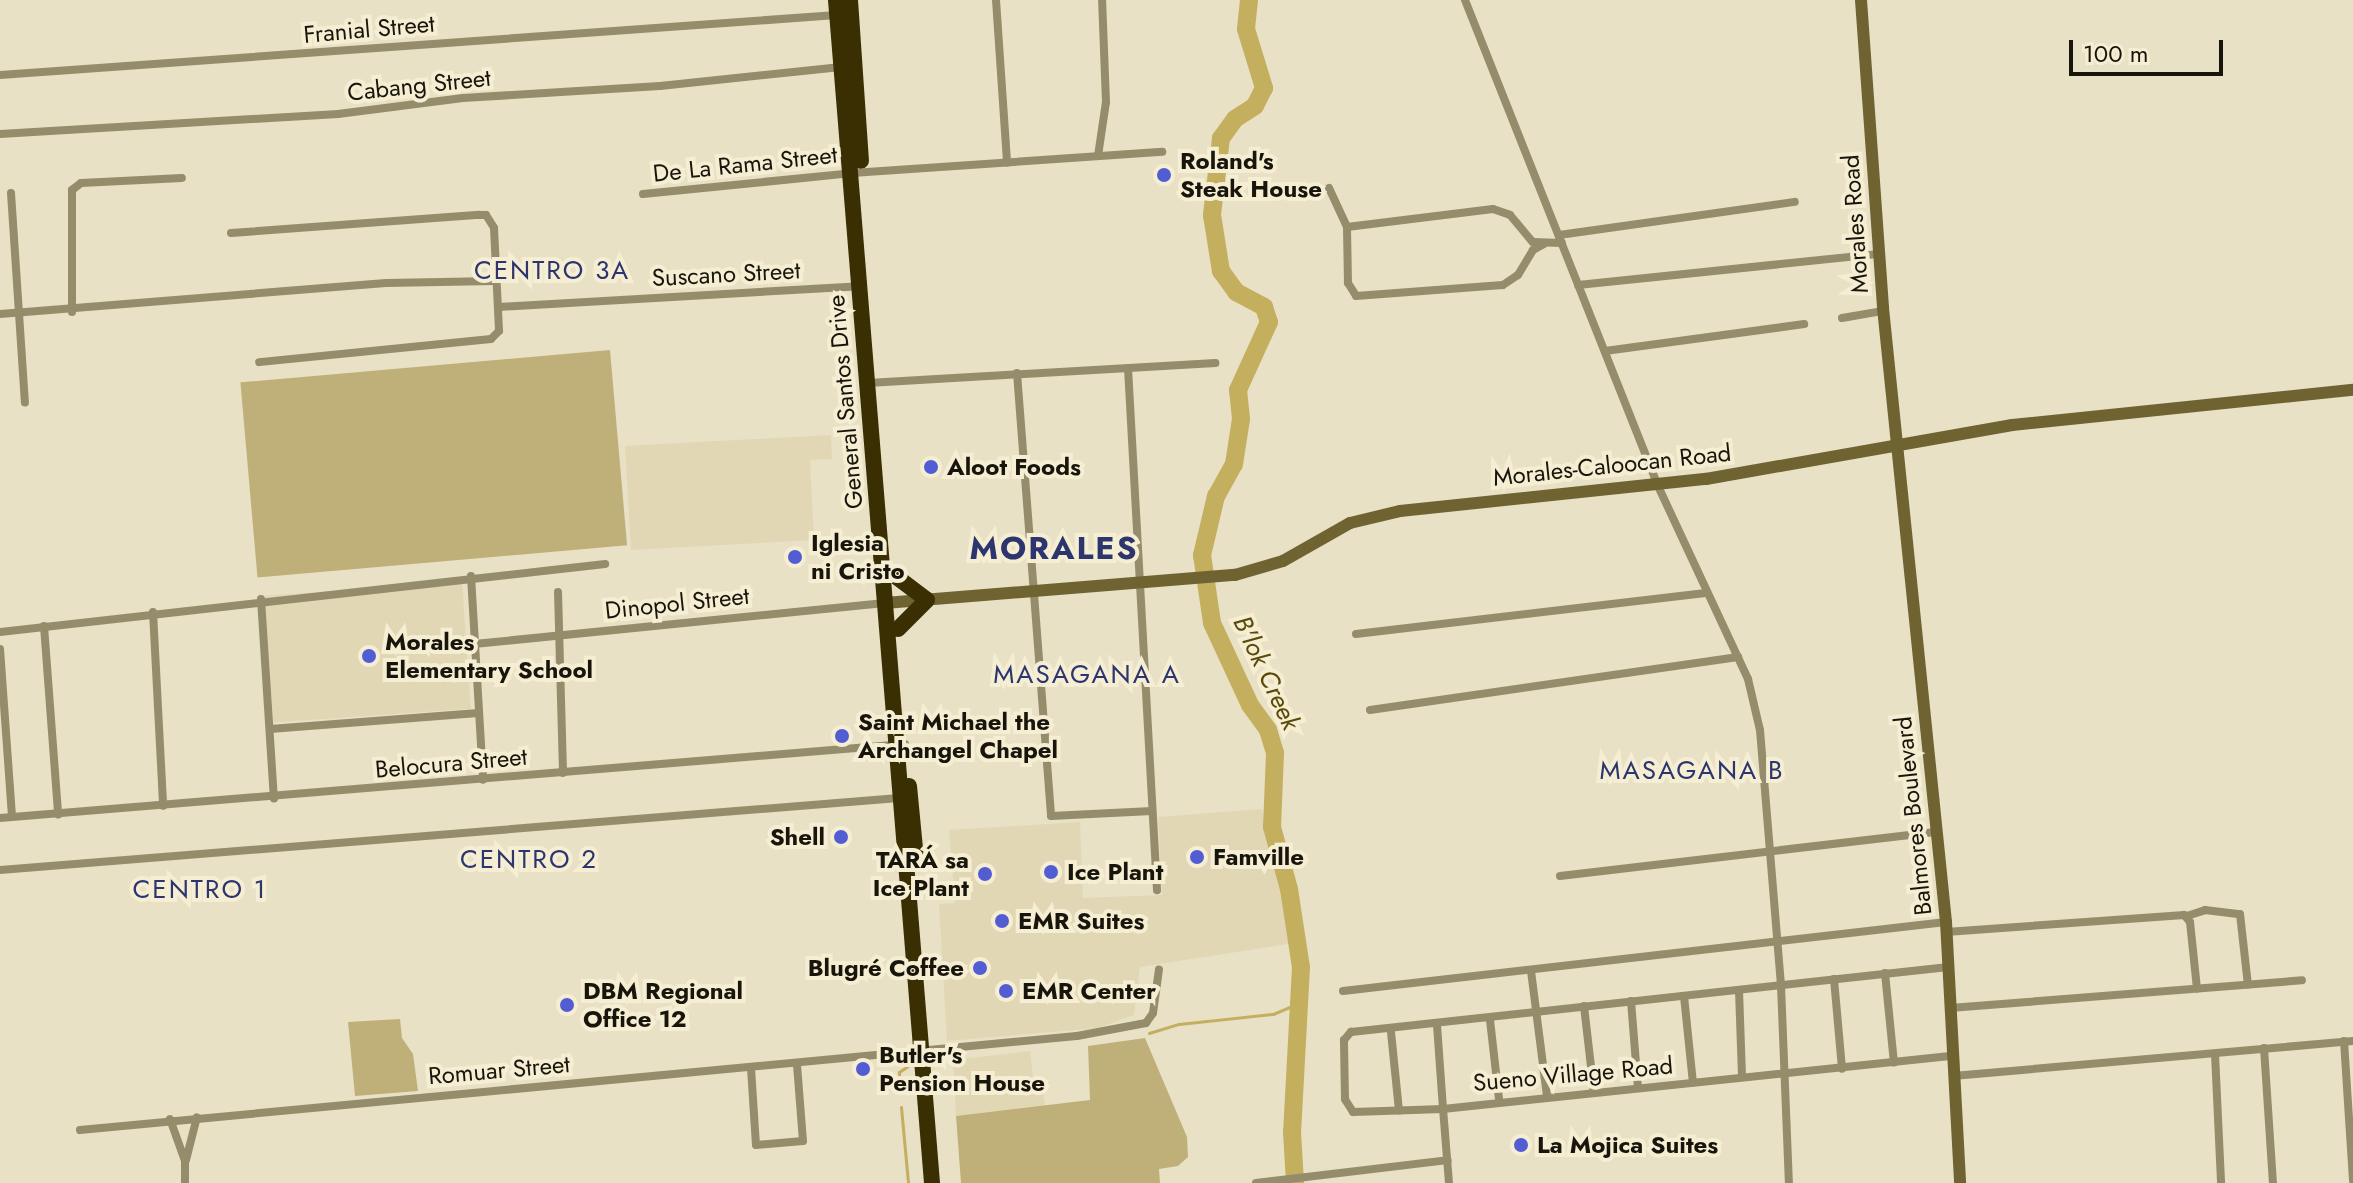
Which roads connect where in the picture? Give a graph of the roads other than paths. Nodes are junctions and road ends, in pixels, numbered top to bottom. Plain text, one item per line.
1 (850, 0) edge
2 (996, 0) edge
3 (1102, 0) edge
4 (1465, 0) edge
5 (1861, 0) edge
6 (836, 8) edge
7 (842, 67) junction
8 (0, 75) edge
9 (0, 134) edge
10 (1162, 152) dead end
11 (1098, 156) junction
12 (1007, 163) junction
13 (857, 172) junction
14 (182, 178) dead end
15 (1329, 188) dead end
16 (11, 193) dead end
17 (643, 194) dead end
18 (1795, 202) dead end
19 (1347, 227) junction
20 (231, 233) dead end
21 (1560, 239) junction
22 (1544, 244) junction
23 (1879, 254) junction
24 (495, 281) junction
25 (1578, 285) junction
26 (859, 286) junction
27 (499, 307) junction
28 (18, 311) junction
29 (1883, 311) junction
30 (72, 312) junction
31 (0, 314) edge
32 (1842, 318) dead end
33 (1804, 324) dead end
34 (1605, 351) junction
35 (259, 362) dead end
36 (1215, 363) dead end
37 (1128, 368) junction
38 (1017, 373) junction
39 (874, 383) junction
40 (2353, 390) edge
41 (25, 403) dead end
42 (1900, 445) junction
43 (1658, 486) junction
44 (605, 564) dead end
45 (894, 575) junction
46 (471, 576) junction
47 (1142, 586) junction
48 (558, 592) dead end
49 (1706, 593) junction
50 (1034, 594) junction
51 (261, 599) junction
52 (927, 600) junction
53 (891, 602) junction
54 (153, 612) junction
55 (44, 626) junction
56 (898, 629) junction
57 (0, 632) edge
58 (1356, 634) dead end
59 (558, 637) junction
60 (474, 644) junction
61 (0, 649) edge
62 (1738, 657) junction
63 (1370, 710) dead end
64 (478, 713) junction
65 (270, 729) junction
66 (900, 744) junction
67 (563, 773) junction
68 (483, 780) junction
69 (899, 798) junction
70 (274, 799) junction
71 (163, 806) junction
72 (1152, 811) junction
73 (58, 814) junction
74 (12, 817) junction
75 (0, 818) edge
76 (1937, 832) junction
77 (1767, 851) junction
78 (0, 870) edge
79 (1560, 876) dead end
80 (1157, 890) dead end
81 (2187, 916) junction
82 (1946, 927) junction
83 (1773, 942) junction
84 (1948, 967) junction
85 (1159, 969) dead end
86 (1531, 971) junction
87 (1885, 973) junction
88 (1834, 979) junction
89 (2302, 980) dead end
90 (2248, 985) junction
91 (1781, 986) junction
92 (2197, 989) junction
93 (1739, 990) junction
94 (1343, 991) dead end
95 (1684, 996) junction
96 (1631, 1001) junction
97 (1584, 1006) junction
98 (1950, 1008) junction
99 (1536, 1012) junction
100 (1490, 1020) junction
101 (1437, 1025) junction
102 (1391, 1032) junction
103 (2349, 1041) edge
104 (2264, 1048) junction
105 (927, 1051) junction
106 (2215, 1054) junction
107 (1950, 1056) junction
108 (1894, 1063) junction
109 (797, 1064) junction
110 (751, 1068) junction
111 (1842, 1069) junction
112 (1783, 1075) junction
113 (1742, 1076) junction
114 (1953, 1076) junction
115 (1693, 1083) junction
116 (1638, 1088) junction
117 (1594, 1092) junction
118 (1547, 1096) junction
119 (1499, 1099) junction
120 (1443, 1109) junction
121 (1399, 1111) junction
122 (197, 1117) junction
123 (170, 1119) junction
124 (80, 1130) dead end
125 (1448, 1160) junction
126 (185, 1161) junction
127 (2353, 1181) edge
128 (185, 1183) edge
129 (932, 1183) edge
130 (943, 1183) edge
131 (1256, 1183) edge
132 (1449, 1183) edge
133 (1789, 1183) edge
134 (1960, 1183) edge
135 (2221, 1183) edge
136 (2273, 1183) edge

1 - 13 highway, General Santos Drive
2 - 12 street
3 - 11 street
4 - 21 street
5 - 23 street, Morales Road
6 - 7 highway, General Santos Drive
6 - 8 street, Franial Street
7 - 9 street, Cabang Street
7 - 13 highway, General Santos Drive
10 - 11 street, De La Rama Street
11 - 12 street, De La Rama Street
12 - 13 street, De La Rama Street
13 - 17 street, De La Rama Street
13 - 26 highway, General Santos Drive
13 - 39 highway, General Santos Drive
14 - 30 street
15 - 19 street
16 - 28 street
18 - 21 street
19 - 22 street
19 - 22 street
20 - 24 street
21 - 22 street
21 - 25 street
23 - 25 street
23 - 29 street, Morales Road
24 - 27 street
24 - 30 street
25 - 34 street
26 - 27 street, Suscano Street
26 - 39 highway, General Santos Drive
27 - 35 street
28 - 30 street
28 - 31 street
28 - 41 street
29 - 32 street
29 - 42 street, Morales Road
33 - 34 street
34 - 43 street
36 - 37 street
37 - 38 street
37 - 47 street
38 - 39 street
38 - 50 street
39 - 45 highway, General Santos Drive
39 - 53 highway, General Santos Drive
40 - 42 street, Morales-Caloocan Road
42 - 43 street, Morales-Caloocan Road
42 - 76 street, Balmores Boulevard
43 - 47 street, Morales-Caloocan Road
43 - 49 street
44 - 46 street
45 - 52 highway
45 - 53 highway, General Santos Drive
46 - 51 street
46 - 60 street
47 - 50 street, Morales-Caloocan Road
47 - 72 street
48 - 59 street
49 - 58 street
49 - 62 street
50 - 52 street, Morales-Caloocan Road
50 - 72 street
51 - 54 street
51 - 65 street
52 - 53 street, Morales-Caloocan Road
52 - 56 highway
53 - 56 highway, General Santos Drive
53 - 59 street, Dinopol Street
53 - 66 highway, General Santos Drive
54 - 55 street
54 - 71 street
55 - 57 street
55 - 73 street
56 - 66 highway, General Santos Drive
59 - 60 street, Dinopol Street
59 - 67 street
60 - 64 street
61 - 74 street
62 - 63 street
62 - 77 street
64 - 65 street
64 - 68 street
65 - 70 street
66 - 67 street, Belocura Street
66 - 69 highway, General Santos Drive
66 - 105 highway, General Santos Drive
67 - 68 street, Belocura Street
68 - 70 street, Belocura Street
69 - 78 street
69 - 105 highway, General Santos Drive
70 - 71 street, Belocura Street
71 - 73 street, Belocura Street
72 - 80 street
73 - 74 street, Belocura Street
74 - 75 street, Belocura Street
76 - 77 street
76 - 82 street, Balmores Boulevard
77 - 79 street
77 - 83 street
81 - 82 street
81 - 90 street
81 - 92 street
82 - 83 street
82 - 84 street, Balmores Boulevard
83 - 86 street
83 - 91 street
84 - 87 street
84 - 98 street, Balmores Boulevard
85 - 105 street, Romuar Street
86 - 94 street
86 - 99 street
87 - 88 street
87 - 108 street
88 - 91 street
88 - 111 street
89 - 90 street
90 - 92 street
91 - 93 street
91 - 112 street
92 - 98 street
93 - 95 street
93 - 113 street
95 - 96 street
95 - 115 street
96 - 97 street
96 - 116 street
97 - 99 street
97 - 117 street
98 - 107 street, Balmores Boulevard
99 - 100 street
99 - 118 street
100 - 101 street
100 - 119 street
101 - 102 street
101 - 120 street
102 - 121 street
102 - 121 street
103 - 104 street
103 - 127 street
104 - 106 street
104 - 136 street
105 - 109 street, Romuar Street
105 - 129 highway, General Santos Drive
105 - 130 highway, General Santos Drive
106 - 114 street
106 - 135 street
107 - 108 street, Sueno Village Road
107 - 114 street, Balmores Boulevard
108 - 111 street, Sueno Village Road
109 - 110 street, Romuar Street
109 - 110 street
110 - 122 street, Romuar Street
111 - 112 street, Sueno Village Road
112 - 113 street, Sueno Village Road
112 - 133 street
113 - 115 street, Sueno Village Road
114 - 134 street, Balmores Boulevard
115 - 116 street, Sueno Village Road
116 - 117 street, Sueno Village Road
117 - 118 street, Sueno Village Road
118 - 119 street, Sueno Village Road
119 - 120 street, Sueno Village Road
120 - 121 street
120 - 125 street, Sueno Village Road
122 - 123 street, Romuar Street
122 - 126 street
123 - 124 street, Romuar Street
123 - 126 street
125 - 131 street
125 - 132 street, Sueno Village Road
126 - 128 street

